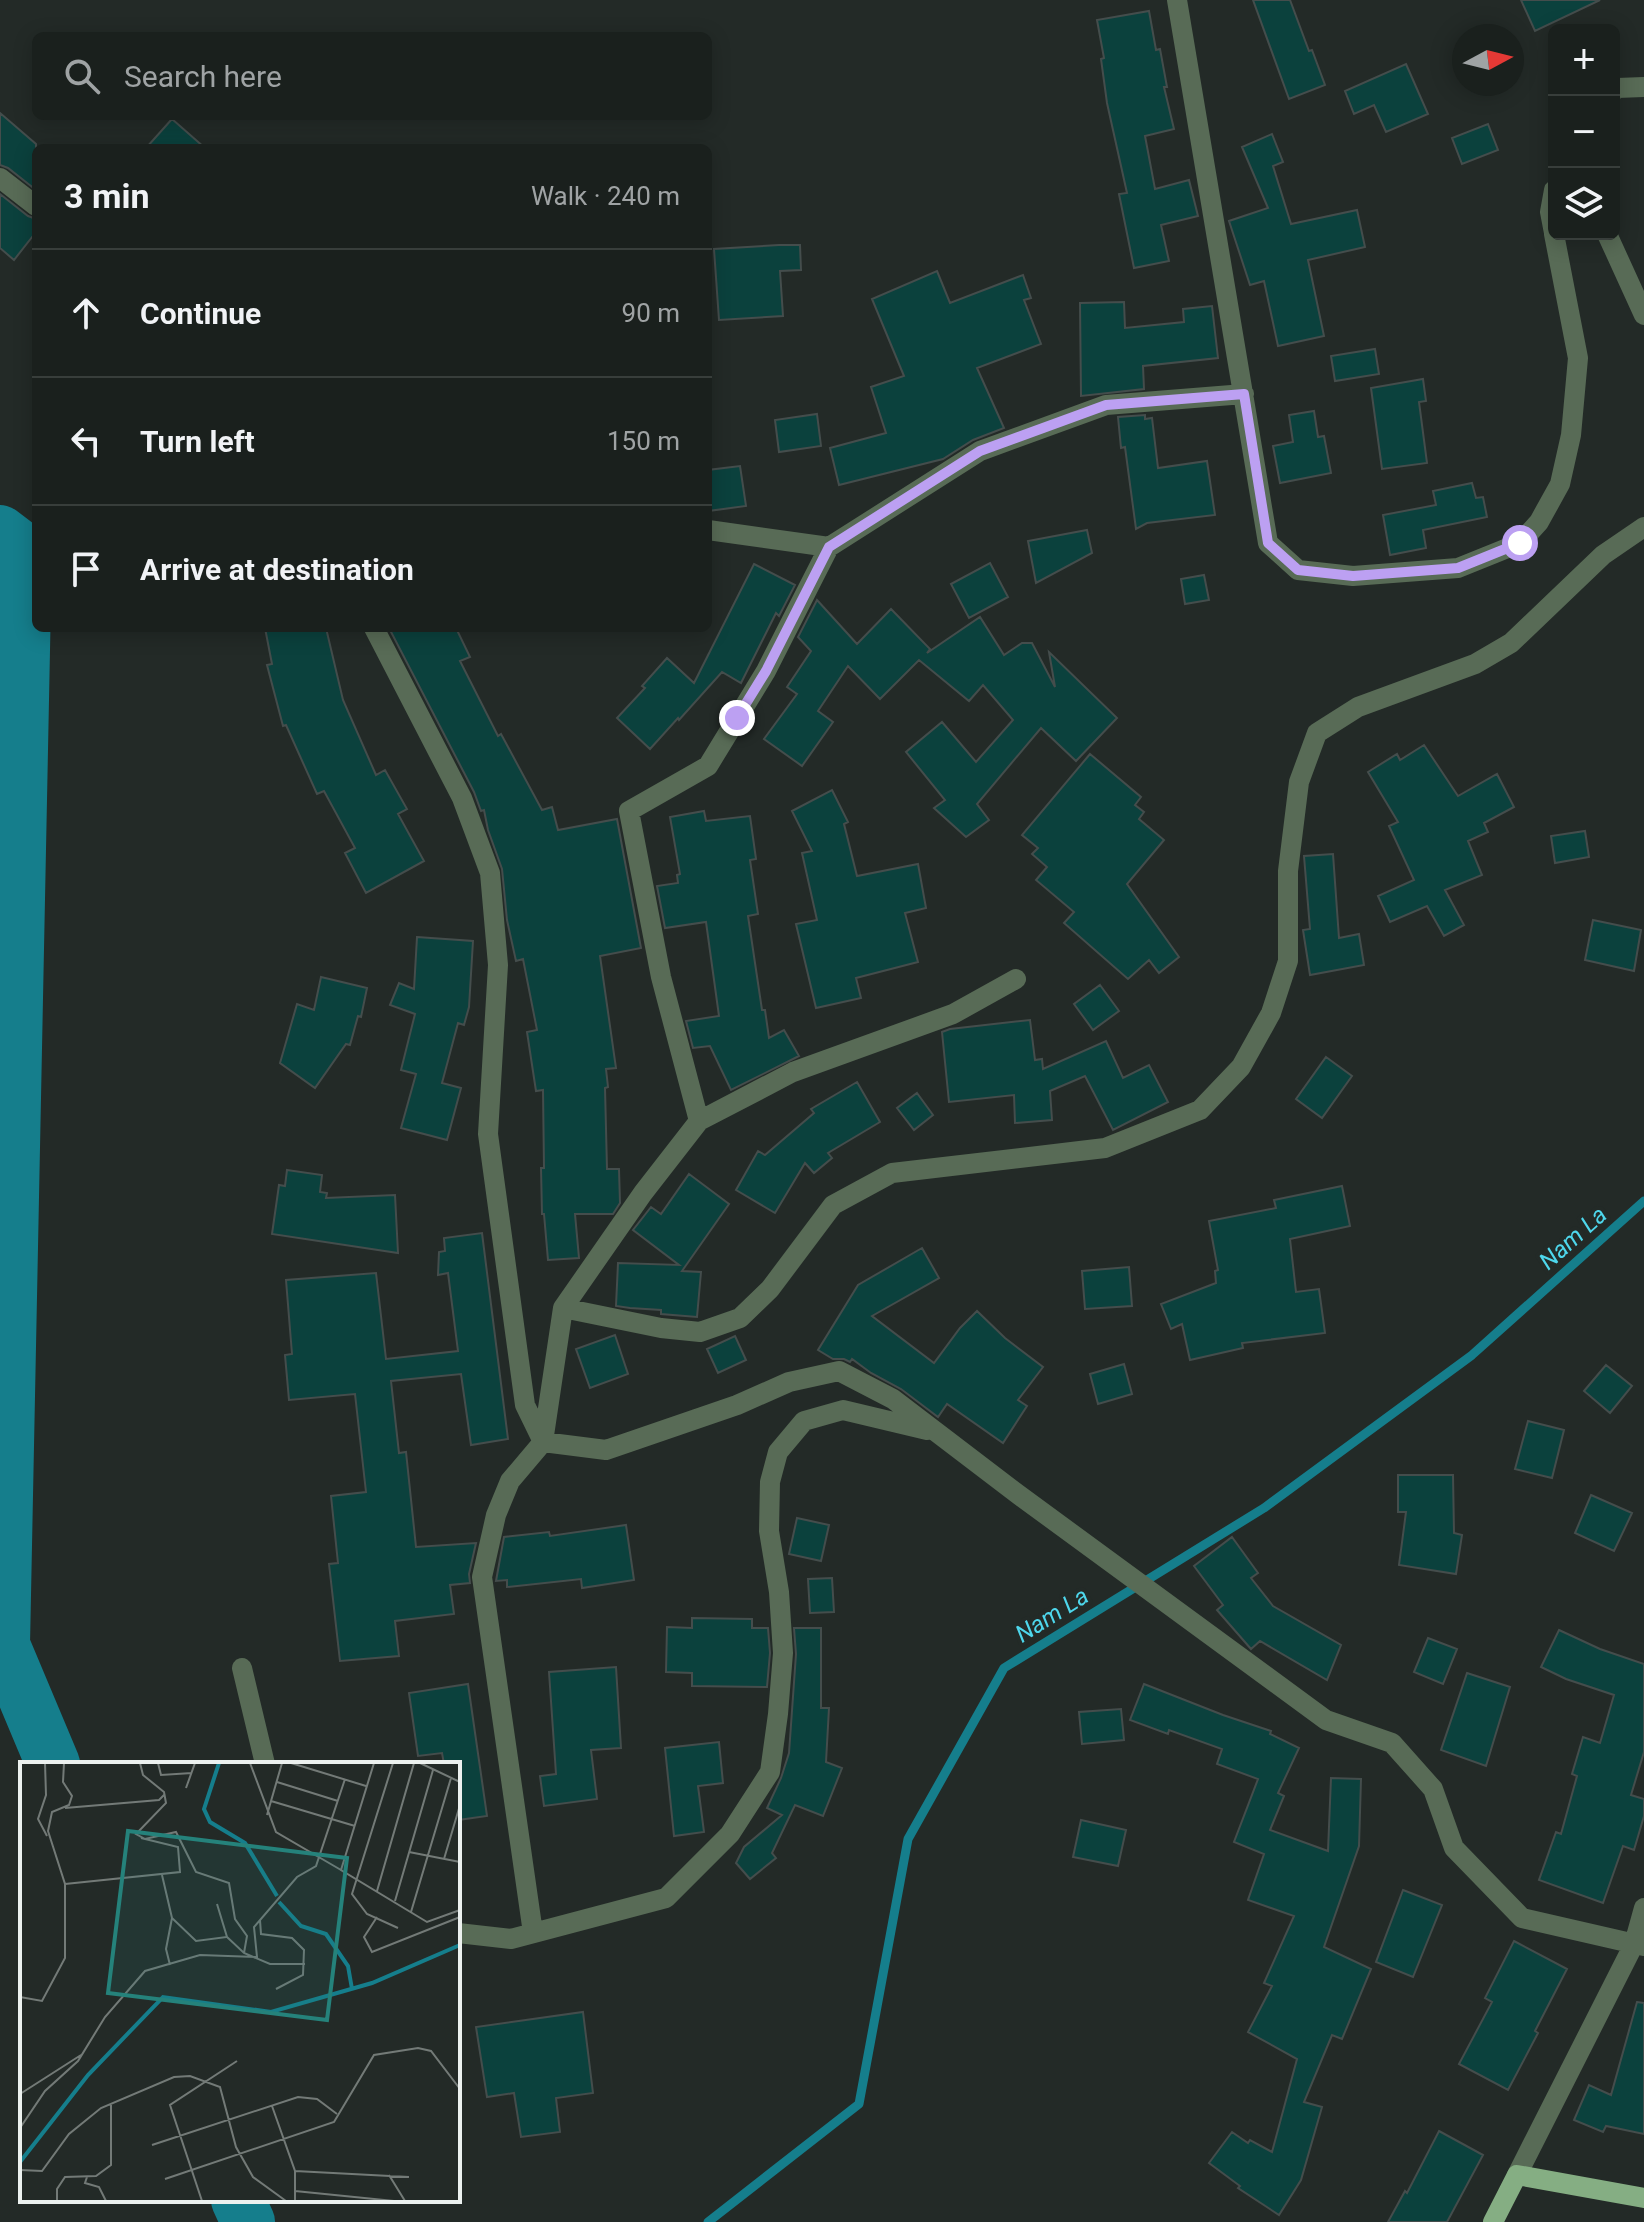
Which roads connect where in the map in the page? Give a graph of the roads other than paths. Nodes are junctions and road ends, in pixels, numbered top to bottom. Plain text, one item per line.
1 (1177, 0) edge
2 (1644, 87) edge
3 (1620, 88) edge
4 (0, 178) edge
5 (32, 203) edge
6 (1555, 240) edge
7 (1610, 240) edge
8 (1644, 315) edge
9 (1244, 394) junction
10 (1644, 527) edge
11 (712, 531) edge
12 (829, 547) junction
13 (376, 632) edge
14 (1016, 979) dead end
15 (699, 1121) junction
16 (563, 1308) junction
17 (937, 1432) junction
18 (543, 1442) junction
19 (242, 1668) dead end
20 (265, 1762) edge
21 (1644, 1908) edge
22 (460, 1933) edge
23 (533, 1933) junction
24 (1639, 1945) edge
25 (1517, 2175) junction
26 (1644, 2198) edge
27 (1493, 2222) edge

1 - 9 street
2 - 3 street
4 - 5 street
6 - 9 street
7 - 8 street
9 - 12 street
10 - 16 street
11 - 12 street
12 - 15 street
13 - 18 street
14 - 15 street
15 - 16 street
16 - 18 street
17 - 18 street
17 - 23 street
17 - 24 street
18 - 23 street
19 - 20 street
21 - 24 street
22 - 23 street
24 - 25 street
25 - 26 main road
25 - 27 main road

